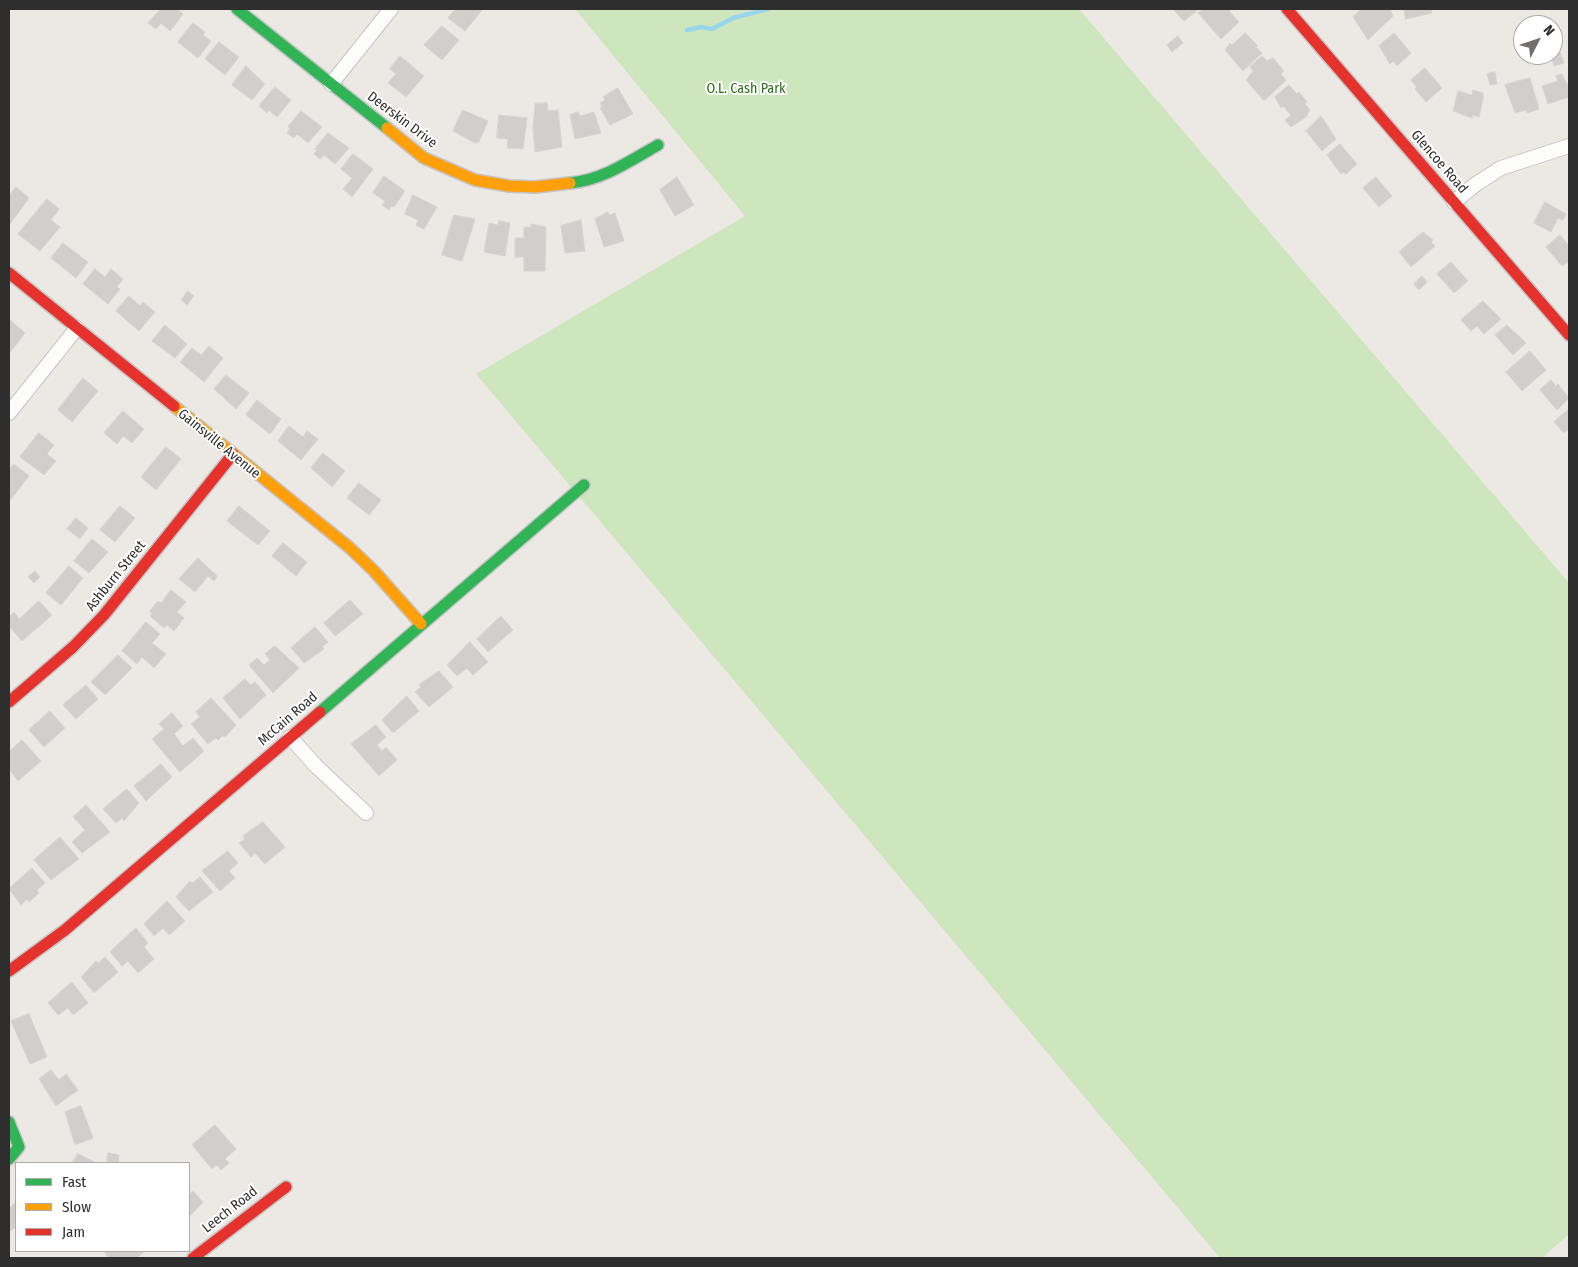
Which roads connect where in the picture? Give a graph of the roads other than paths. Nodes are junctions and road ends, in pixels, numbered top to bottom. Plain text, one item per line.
1 (237, 9) edge
2 (391, 9) edge
3 (1290, 10) edge
4 (331, 84) junction
5 (658, 145) dead end
6 (1569, 146) edge
7 (1454, 202) junction
8 (9, 273) edge
9 (77, 328) junction
10 (1569, 335) edge
11 (9, 413) edge
12 (232, 454) junction
13 (584, 485) dead end
14 (421, 624) junction
15 (9, 702) edge
16 (290, 737) junction
17 (366, 813) dead end
18 (9, 970) edge
19 (9, 1122) edge
20 (9, 1159) edge
21 (286, 1187) dead end
22 (194, 1258) edge

1 - 4 street, Deerskin Drive
2 - 4 street
3 - 7 street, Glencoe Road
4 - 5 street, Deerskin Drive
6 - 7 street
7 - 10 street, Glencoe Road
8 - 9 street, Gainsville Avenue
9 - 11 street
9 - 12 street, Gainsville Avenue
12 - 14 street, Gainsville Avenue
12 - 15 street, Ashburn Street
13 - 14 street, McCain Road
14 - 16 street, McCain Road
16 - 17 street
16 - 18 street, McCain Road
19 - 20 street
21 - 22 street, Leech Road

